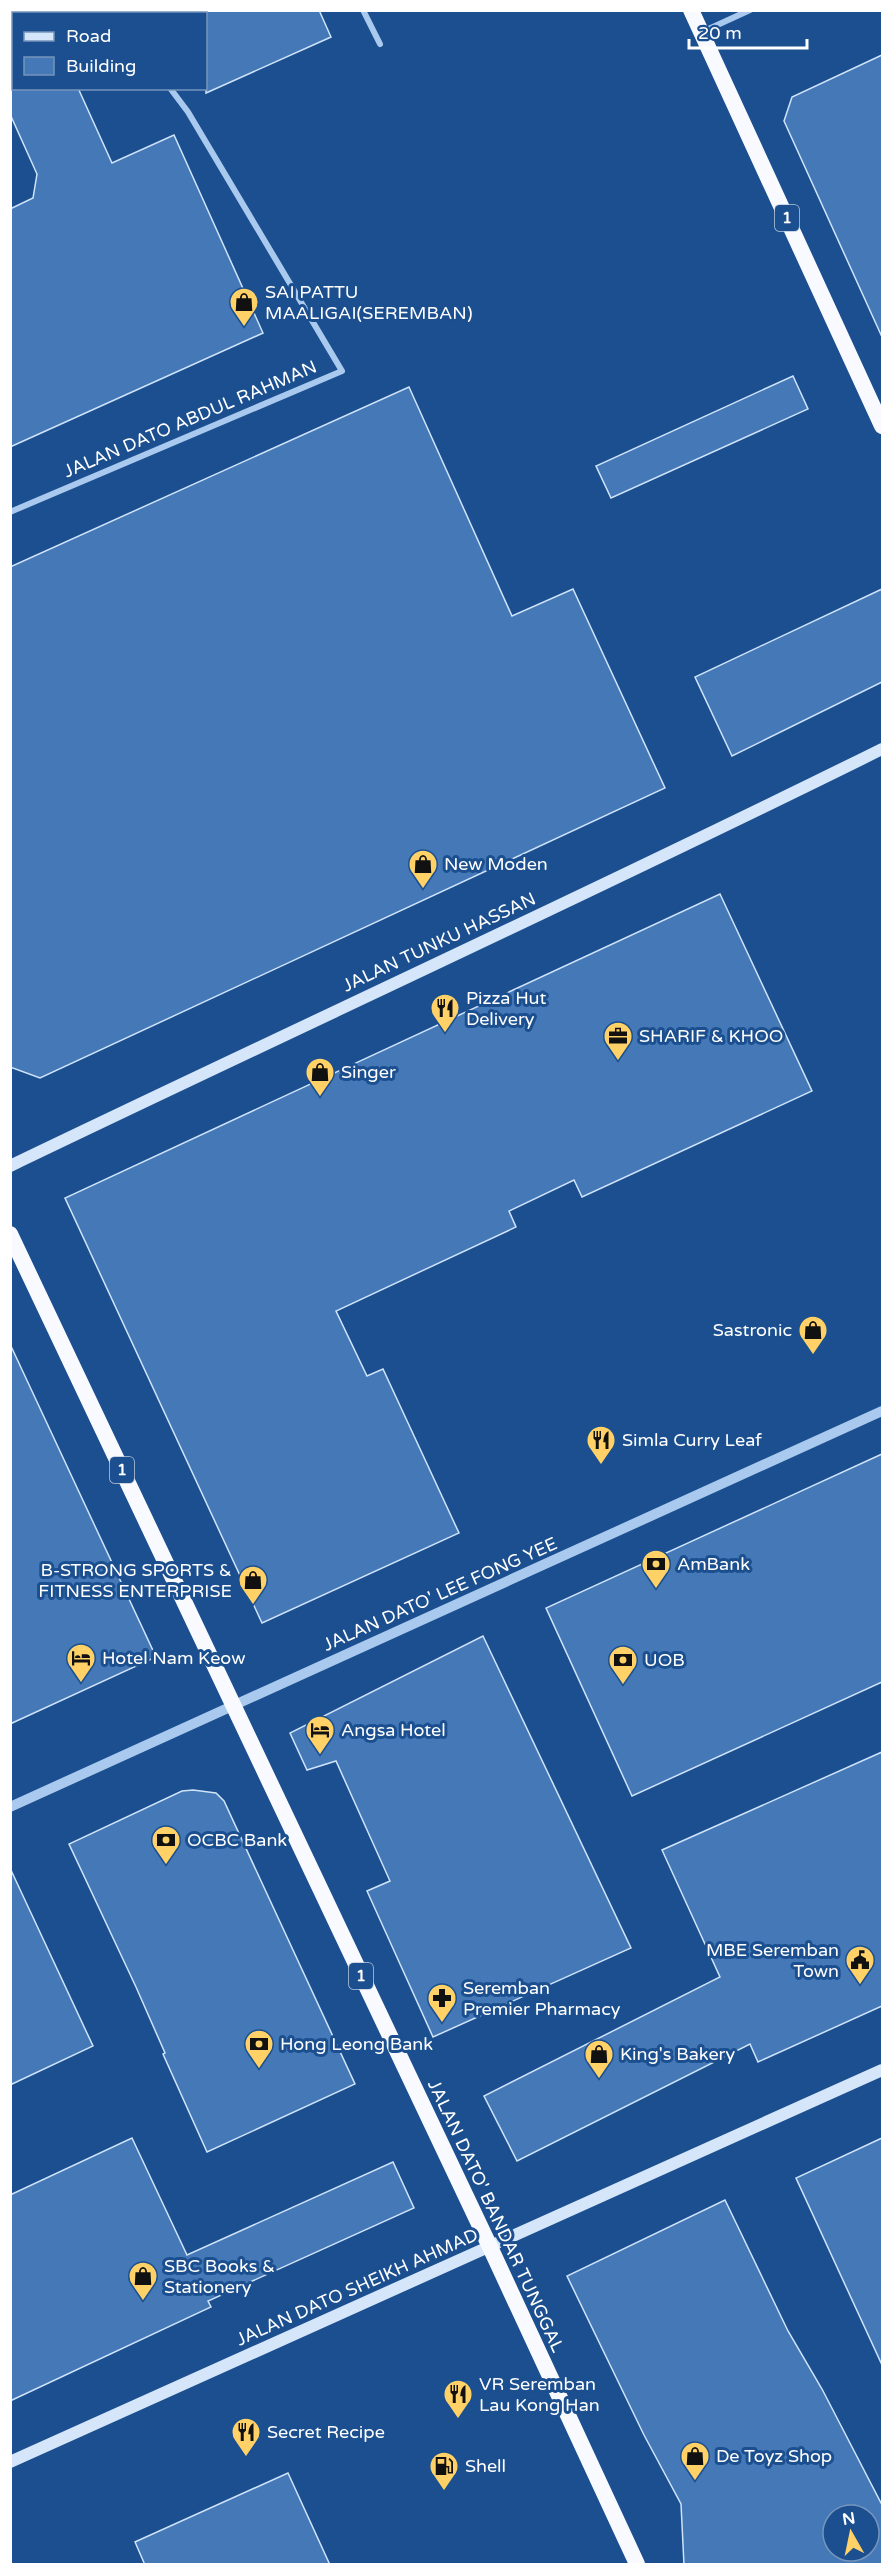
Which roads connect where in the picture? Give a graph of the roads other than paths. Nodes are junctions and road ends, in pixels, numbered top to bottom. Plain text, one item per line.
1 (363, 10) edge
2 (691, 10) edge
3 (750, 10) edge
4 (701, 32) junction
5 (380, 44) dead end
6 (172, 90) edge
7 (882, 426) edge
8 (10, 512) edge
9 (882, 749) edge
10 (10, 1166) edge
11 (10, 1234) edge
12 (882, 1411) edge
13 (233, 1706) junction
14 (10, 1807) edge
15 (882, 2070) edge
16 (490, 2247) junction
17 (10, 2462) edge
18 (638, 2565) edge

1 - 5 street
2 - 4 highway, 1
3 - 4 street
4 - 7 highway, 1
6 - 8 street, JALAN DATO ABDUL RAHMAN
9 - 10 main road, JALAN TUNKU HASSAN
11 - 13 highway, JALAN DATO' BANDAR TUNGGAL / 1
12 - 13 street, JALAN DATO' LEE FONG YEE
13 - 14 street, JALAN DATO' LEE FONG YEE
13 - 16 highway, JALAN DATO' BANDAR TUNGGAL / 1
15 - 16 main road, JALAN DATO SHEIKH AHMAD
16 - 17 main road, JALAN DATO SHEIKH AHMAD
16 - 18 highway, JALAN DATO' BANDAR TUNGGAL / 1

